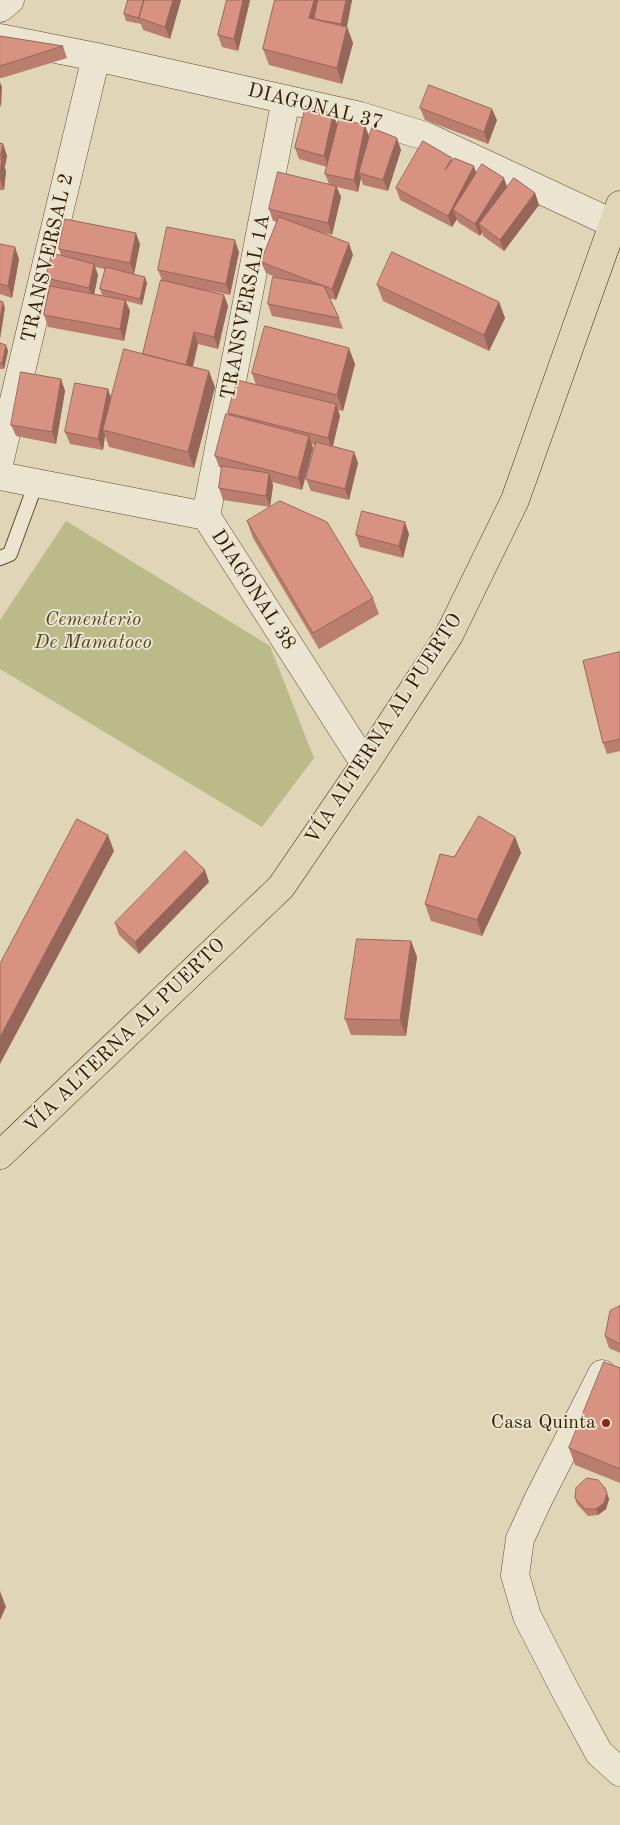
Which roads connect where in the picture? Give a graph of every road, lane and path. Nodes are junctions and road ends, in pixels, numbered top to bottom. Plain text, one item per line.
1 (10, 0) edge
2 (0, 8) edge
3 (0, 38) edge
4 (96, 57) junction
5 (286, 99) junction
6 (618, 219) edge
7 (0, 459) edge
8 (0, 476) edge
9 (36, 483) junction
10 (206, 516) junction
11 (0, 558) edge
12 (366, 764) junction
13 (0, 1155) edge
14 (602, 1374) edge
15 (620, 1772) edge

1 - 2 street
3 - 4 street, DIAGONAL 37
4 - 5 street, DIAGONAL 37
4 - 7 street, TRANSVERSAL 2
5 - 6 street, DIAGONAL 37
5 - 10 street, TRANSVERSAL 1A
6 - 12 main road, VÍA ALTERNA AL PUERTO
8 - 9 street, DIAGONAL 38
9 - 10 street, DIAGONAL 38
9 - 11 lane
10 - 12 street, DIAGONAL 38
12 - 13 main road, VÍA ALTERNA AL PUERTO
14 - 15 street

